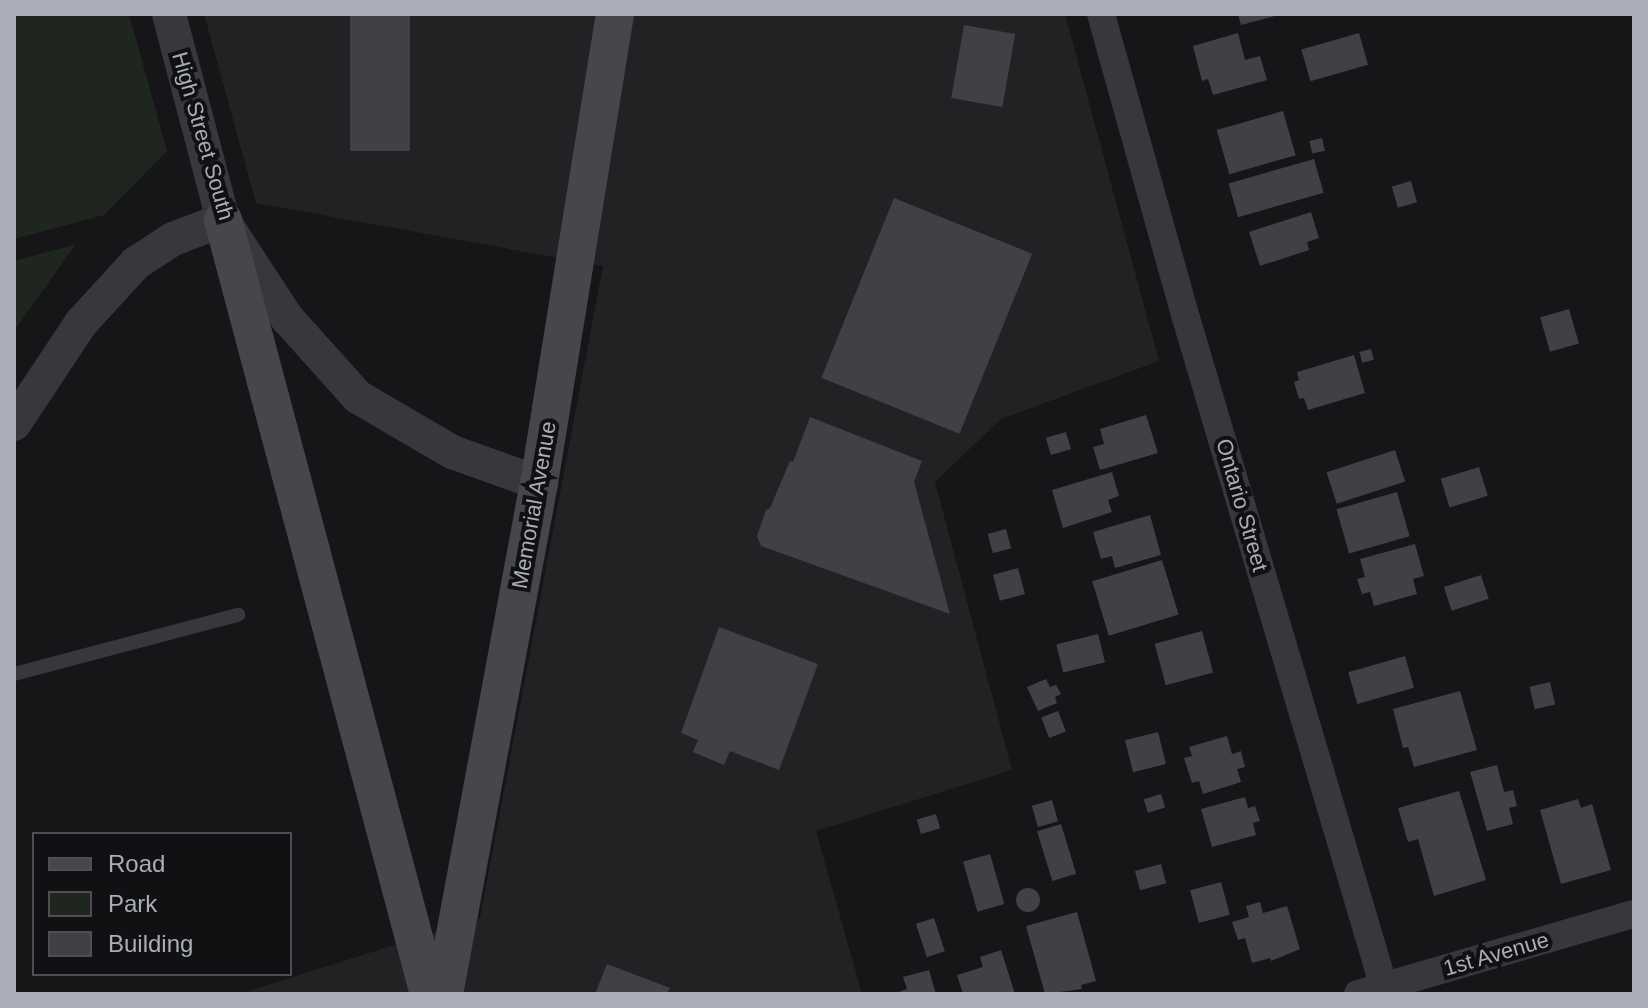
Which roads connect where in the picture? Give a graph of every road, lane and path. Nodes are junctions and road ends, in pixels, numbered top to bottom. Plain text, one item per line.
1 (169, 14) edge
2 (615, 14) edge
3 (1101, 14) edge
4 (223, 220) junction
5 (14, 424) edge
6 (539, 483) junction
7 (238, 615) dead end
8 (14, 674) edge
9 (1633, 919) edge
10 (1376, 991) edge
11 (429, 994) edge
12 (444, 994) edge

1 - 4 street, High Street South
2 - 6 main road, Memorial Avenue
3 - 10 street, Ontario Street
4 - 5 street
4 - 6 street, High Street South
4 - 11 main road
6 - 12 main road, Memorial Avenue
7 - 8 lane
9 - 10 street, 1st Avenue

